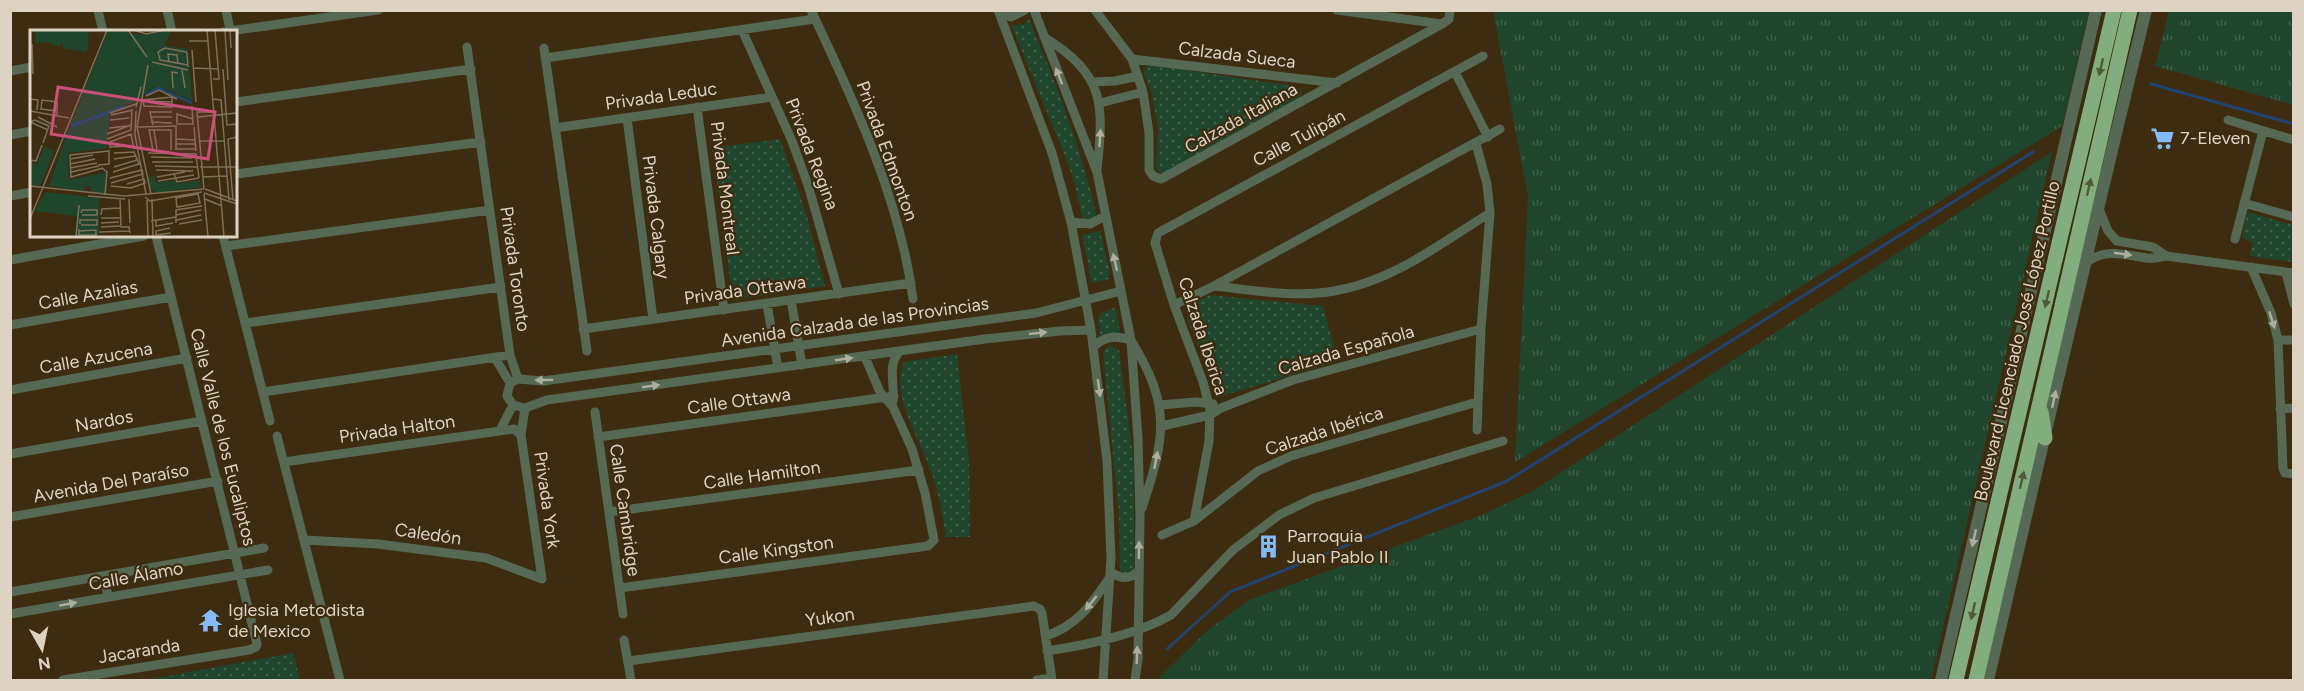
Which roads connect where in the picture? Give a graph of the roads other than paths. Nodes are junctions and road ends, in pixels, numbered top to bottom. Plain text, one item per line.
1 (98, 10) edge
2 (167, 10) edge
3 (226, 10) edge
4 (378, 10) edge
5 (1024, 10) edge
6 (1034, 10) edge
7 (1337, 10) edge
8 (1450, 10) edge
9 (2096, 10) edge
10 (2114, 10) edge
11 (2130, 10) edge
12 (2146, 10) edge
13 (998, 12) edge
14 (1099, 12) edge
15 (813, 15) edge
16 (1442, 24) junction
17 (103, 30) edge
18 (172, 30) edge
19 (226, 30) edge
20 (233, 30) edge
21 (742, 30) junction
22 (1044, 37) junction
23 (467, 47) dead end
24 (544, 48) dead end
25 (1483, 56) dead end
26 (545, 58) junction
27 (1132, 59) junction
28 (30, 67) edge
29 (471, 69) junction
30 (10, 71) edge
31 (1455, 72) junction
32 (1138, 76) junction
33 (1093, 82) junction
34 (1337, 83) junction
35 (1143, 92) junction
36 (772, 97) junction
37 (237, 102) edge
38 (1100, 103) junction
39 (697, 107) junction
40 (627, 118) junction
41 (2228, 120) dead end
42 (555, 128) junction
43 (1500, 129) dead end
44 (30, 131) edge
45 (2263, 131) junction
46 (10, 135) edge
47 (1488, 137) junction
48 (2294, 140) edge
49 (481, 142) junction
50 (1476, 144) junction
51 (1097, 172) junction
52 (237, 174) edge
53 (30, 192) edge
54 (10, 196) edge
55 (2244, 203) junction
56 (2099, 209) junction
57 (490, 210) junction
58 (1490, 213) junction
59 (1105, 216) junction
60 (2294, 217) edge
61 (1071, 222) junction
62 (1158, 233) joint
63 (138, 237) edge
64 (156, 237) edge
65 (224, 237) edge
66 (2235, 239) dead end
67 (226, 246) junction
68 (2166, 256) junction
69 (10, 260) edge
70 (2083, 267) junction
71 (2251, 267) junction
72 (2290, 273) edge
73 (911, 283) junction
74 (1214, 286) junction
75 (501, 287) junction
76 (1121, 291) junction
77 (839, 294) junction
78 (171, 297) junction
79 (913, 299) dead end
80 (791, 300) junction
81 (1086, 300) junction
82 (767, 304) junction
83 (2294, 304) edge
84 (1174, 305) junction
85 (724, 310) junction
86 (653, 320) junction
87 (246, 323) junction
88 (10, 326) edge
89 (583, 329) junction
90 (1481, 329) junction
91 (1091, 330) junction
92 (1131, 340) junction
93 (2278, 340) junction
94 (2294, 340) edge
95 (799, 347) junction
96 (1093, 347) junction
97 (775, 350) junction
98 (2018, 350) junction
99 (587, 351) dead end
100 (899, 352) junction
101 (510, 355) junction
102 (2034, 355) junction
103 (865, 357) junction
104 (187, 358) junction
105 (495, 358) junction
106 (802, 365) junction
107 (778, 368) junction
108 (514, 381) junction
109 (10, 390) edge
110 (263, 392) junction
111 (889, 397) junction
112 (1208, 402) junction
113 (1477, 402) junction
114 (2040, 402) junction
115 (513, 405) junction
116 (1160, 405) junction
117 (525, 408) junction
118 (1221, 408) junction
119 (2294, 408) edge
120 (2280, 409) junction
121 (595, 412) dead end
122 (1210, 415) junction
123 (202, 421) junction
124 (270, 421) dead end
125 (1162, 426) junction
126 (500, 430) junction
127 (1477, 430) dead end
128 (518, 432) junction
129 (277, 436) dead end
130 (598, 437) junction
131 (2045, 438) junction
132 (1503, 441) dead end
133 (10, 454) edge
134 (284, 462) junction
135 (919, 470) junction
136 (2294, 474) edge
137 (218, 481) junction
138 (609, 512) junction
139 (1140, 516) junction
140 (10, 517) edge
141 (1194, 521) junction
142 (1162, 535) dead end
143 (305, 540) junction
144 (264, 548) dead end
145 (235, 554) junction
146 (268, 570) dead end
147 (1138, 571) junction
148 (240, 574) junction
149 (1111, 574) junction
150 (104, 576) junction
151 (542, 579) joint
152 (620, 588) junction
153 (10, 592) edge
154 (108, 597) junction
155 (10, 614) edge
156 (623, 614) dead end
157 (1138, 629) junction
158 (1046, 636) junction
159 (1106, 638) junction
160 (624, 640) dead end
161 (256, 647) joint
162 (1047, 651) junction
163 (628, 661) junction
164 (1052, 680) edge
165 (63, 681) edge
166 (340, 681) edge
167 (631, 681) edge
168 (1036, 681) edge
169 (1103, 681) edge
170 (1135, 681) edge
171 (1941, 681) edge
172 (1956, 681) edge
173 (1976, 681) edge
174 (1988, 681) edge

1 - 17 street
2 - 18 street
3 - 19 street
4 - 20 street
5 - 13 street
6 - 22 street
7 - 16 street
8 - 16 street
9 - 98 street, Boulevard Licenciado José López Portillo
10 -> 102 highway, Boulevard Licenciado José López Portillo
114 -> 11 highway, Boulevard Licenciado José López Portillo
12 - 56 street
13 - 61 street
14 - 27 street
15 - 21 street, Privada Edmonton
15 - 73 street, Privada Edmonton
16 - 34 street, Calzada Italiana
21 - 26 street, Privada Edmonton
21 - 36 street, Privada Regina
22 - 33 street
51 -> 22 street
23 - 29 street, Privada Toronto
24 - 26 street
25 - 31 street, Calle Tulipán
26 - 42 street
27 - 32 street
27 - 34 street, Calzada Sueca
28 - 30 street
29 - 37 street
29 - 49 street, Privada Toronto
31 - 47 street
31 - 62 street, Calle Tulipán
32 - 33 street
32 - 35 street
33 - 38 street
34 - 35 street, Calzada Italiana
35 - 38 street
36 - 39 street, Privada Leduc
36 - 77 street, Privada Regina
51 -> 38 street
39 - 40 street, Privada Leduc
39 - 85 street, Privada Montreal
40 - 42 street, Privada Leduc
40 - 86 street, Privada Calgary
41 - 45 street
42 - 89 street
43 - 47 street
44 - 46 street
45 - 48 street
45 - 55 street
47 - 50 street
49 - 52 street
49 - 57 street, Privada Toronto
50 - 58 street
50 - 74 street
51 - 59 street
53 - 54 street
55 - 60 street
55 - 66 street
56 - 68 street
56 - 70 street
57 - 67 street
57 - 75 street, Privada Toronto
58 - 74 street
58 - 90 street
59 - 61 street
76 -> 59 street
61 - 81 street
62 - 84 street, Calzada Iberica
63 - 69 street
64 - 78 street, Calle Valle de los Eucaliptos
65 - 67 street
67 - 87 street
70 -> 68 street
68 - 71 street
131 -> 70 street
71 - 72 street
71 -> 93 street
72 - 83 street
73 - 77 street, Privada Ottawa
73 - 79 street, Privada Edmonton
74 - 84 street
75 - 87 street
75 - 101 street, Privada Toronto
76 - 81 street, Avenida Calzada de las Provincias
76 - 92 street
77 - 80 street, Privada Ottawa
78 - 88 street, Calle Azalias
78 - 104 street, Calle Valle de los Eucaliptos
80 - 82 street, Privada Ottawa
80 - 95 street
81 - 91 street
81 - 95 street, Avenida Calzada de las Provincias
82 - 85 street, Privada Ottawa
82 - 97 street
84 - 112 street, Calzada Iberica
85 - 86 street, Privada Ottawa
86 - 89 street, Privada Ottawa
87 - 110 street
89 - 99 street
90 - 113 street
90 - 118 street, Calzada Española
91 - 96 street
100 -> 91 street, Avenida Calzada de las Provincias
92 - 96 street
92 - 116 street
92 - 139 street
93 - 94 street
93 - 120 street
95 - 97 street, Avenida Calzada de las Provincias
95 - 106 street
96 -> 149 street
97 - 107 street
97 -> 108 street, Avenida Calzada de las Provincias
98 - 102 street
98 -> 171 street, Boulevard Licenciado José López Portillo
100 - 103 street, Avenida Calzada de las Provincias
100 - 111 street
101 - 105 street, Privada Toronto
101 - 108 street
102 -> 172 highway, Boulevard Licenciado José López Portillo
106 -> 103 street, Avenida Calzada de las Provincias
103 - 111 street
104 - 109 street, Calle Azucena
104 - 123 street, Calle Valle de los Eucaliptos
105 - 108 street
105 - 110 street, Privada Toronto
106 - 107 street, Avenida Calzada de las Provincias
117 -> 107 street, Avenida Calzada de las Provincias
108 - 115 street
110 - 124 street
111 - 130 street, Calle Ottawa
111 - 135 street
112 - 116 street
112 - 118 street
112 - 122 street, Calzada Iberica
113 - 127 street
113 - 141 street, Calzada Ibérica
114 - 131 highway
173 -> 114 highway, Boulevard Licenciado José López Portillo
115 - 117 street
115 - 126 street
116 - 125 street
117 - 128 street, Privada York
118 - 122 street, Calzada Española
119 - 120 street
120 - 136 street
121 - 130 street, Calle Cambridge
122 - 125 street, Calzada Española
122 - 141 street, Calzada Iberica
123 - 133 street, Nardos
123 - 137 street, Calle Valle de los Eucaliptos
139 -> 125 street
126 - 128 street, Privada Halton
126 - 134 street, Privada Halton
128 - 151 street, Privada York
129 - 134 street
130 - 138 street, Calle Cambridge
131 - 174 street
132 - 157 street
134 - 143 street
135 - 138 street, Calle Hamilton
135 - 152 street, Calle Kingston
137 - 140 street, Avenida Del Paraíso
137 - 145 street, Calle Valle de los Eucaliptos
138 - 152 street, Calle Cambridge
147 -> 139 street
141 - 142 street, Calzada Ibérica
143 - 151 street, Caledón
143 - 166 street
144 - 145 street, Calle Álamo
145 - 148 street, Calle Valle de los Eucaliptos
145 - 150 street, Calle Álamo
146 - 148 street, Calle Álamo
147 - 149 street
147 - 157 street
148 - 154 street, Calle Álamo
148 - 161 street, Calle Valle de los Eucaliptos
149 -> 158 street
149 - 159 street
150 - 153 street, Calle Álamo
150 - 154 street
152 - 156 street, Calle Cambridge
155 -> 154 street, Calle Álamo
157 - 159 street
170 -> 157 street
158 - 162 street
158 - 163 street, Yukon
159 - 162 street
159 - 169 street
160 - 163 street
161 - 165 street, Jacaranda
162 - 164 street
163 - 167 street
164 - 168 street

